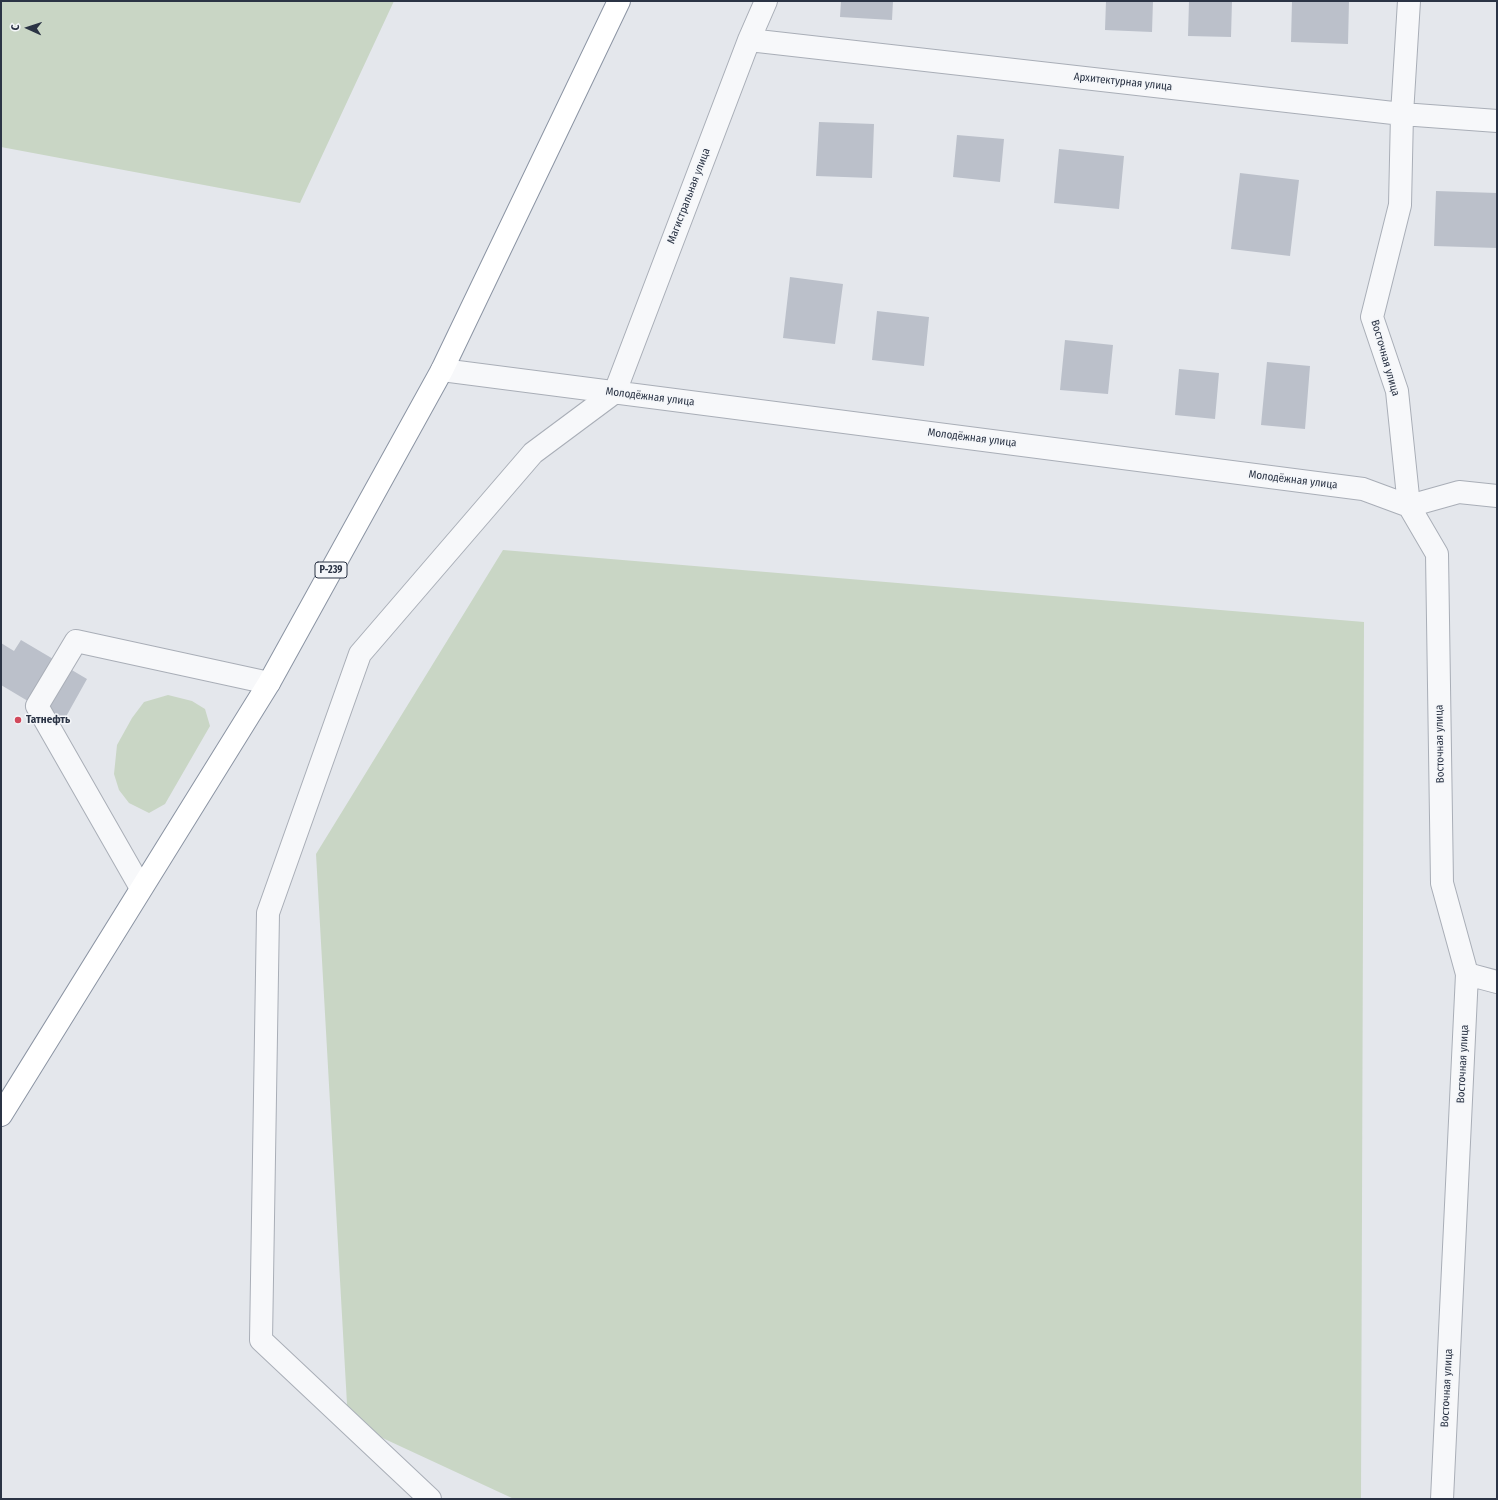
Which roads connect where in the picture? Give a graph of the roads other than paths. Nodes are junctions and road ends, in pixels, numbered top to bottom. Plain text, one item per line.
1 (619, 1) edge
2 (766, 1) edge
3 (1410, 1) edge
4 (749, 40) junction
5 (1402, 114) junction
6 (1497, 121) edge
7 (442, 370) junction
8 (615, 392) junction
9 (1497, 496) edge
10 (1409, 506) junction
11 (269, 683) junction
12 (140, 888) junction
13 (1467, 974) junction
14 (1497, 982) edge
15 (1, 1115) edge
16 (430, 1499) edge
17 (1442, 1499) edge

1 - 7 highway, Р-239
2 - 4 street, Магистральная улица
3 - 5 street, Восточная улица
4 - 5 street, Архитектурная улица
4 - 8 street, Магистральная улица
5 - 6 street, Архитектурная улица
5 - 10 street, Восточная улица
7 - 8 street, Молодёжная улица
7 - 11 highway, Р-239
8 - 10 street, Молодёжная улица
8 - 16 street
9 - 10 street
10 - 13 street, Восточная улица
11 - 12 highway, Р-239
11 - 12 street
12 - 15 highway, Р-239
13 - 14 street
13 - 17 street, Восточная улица

